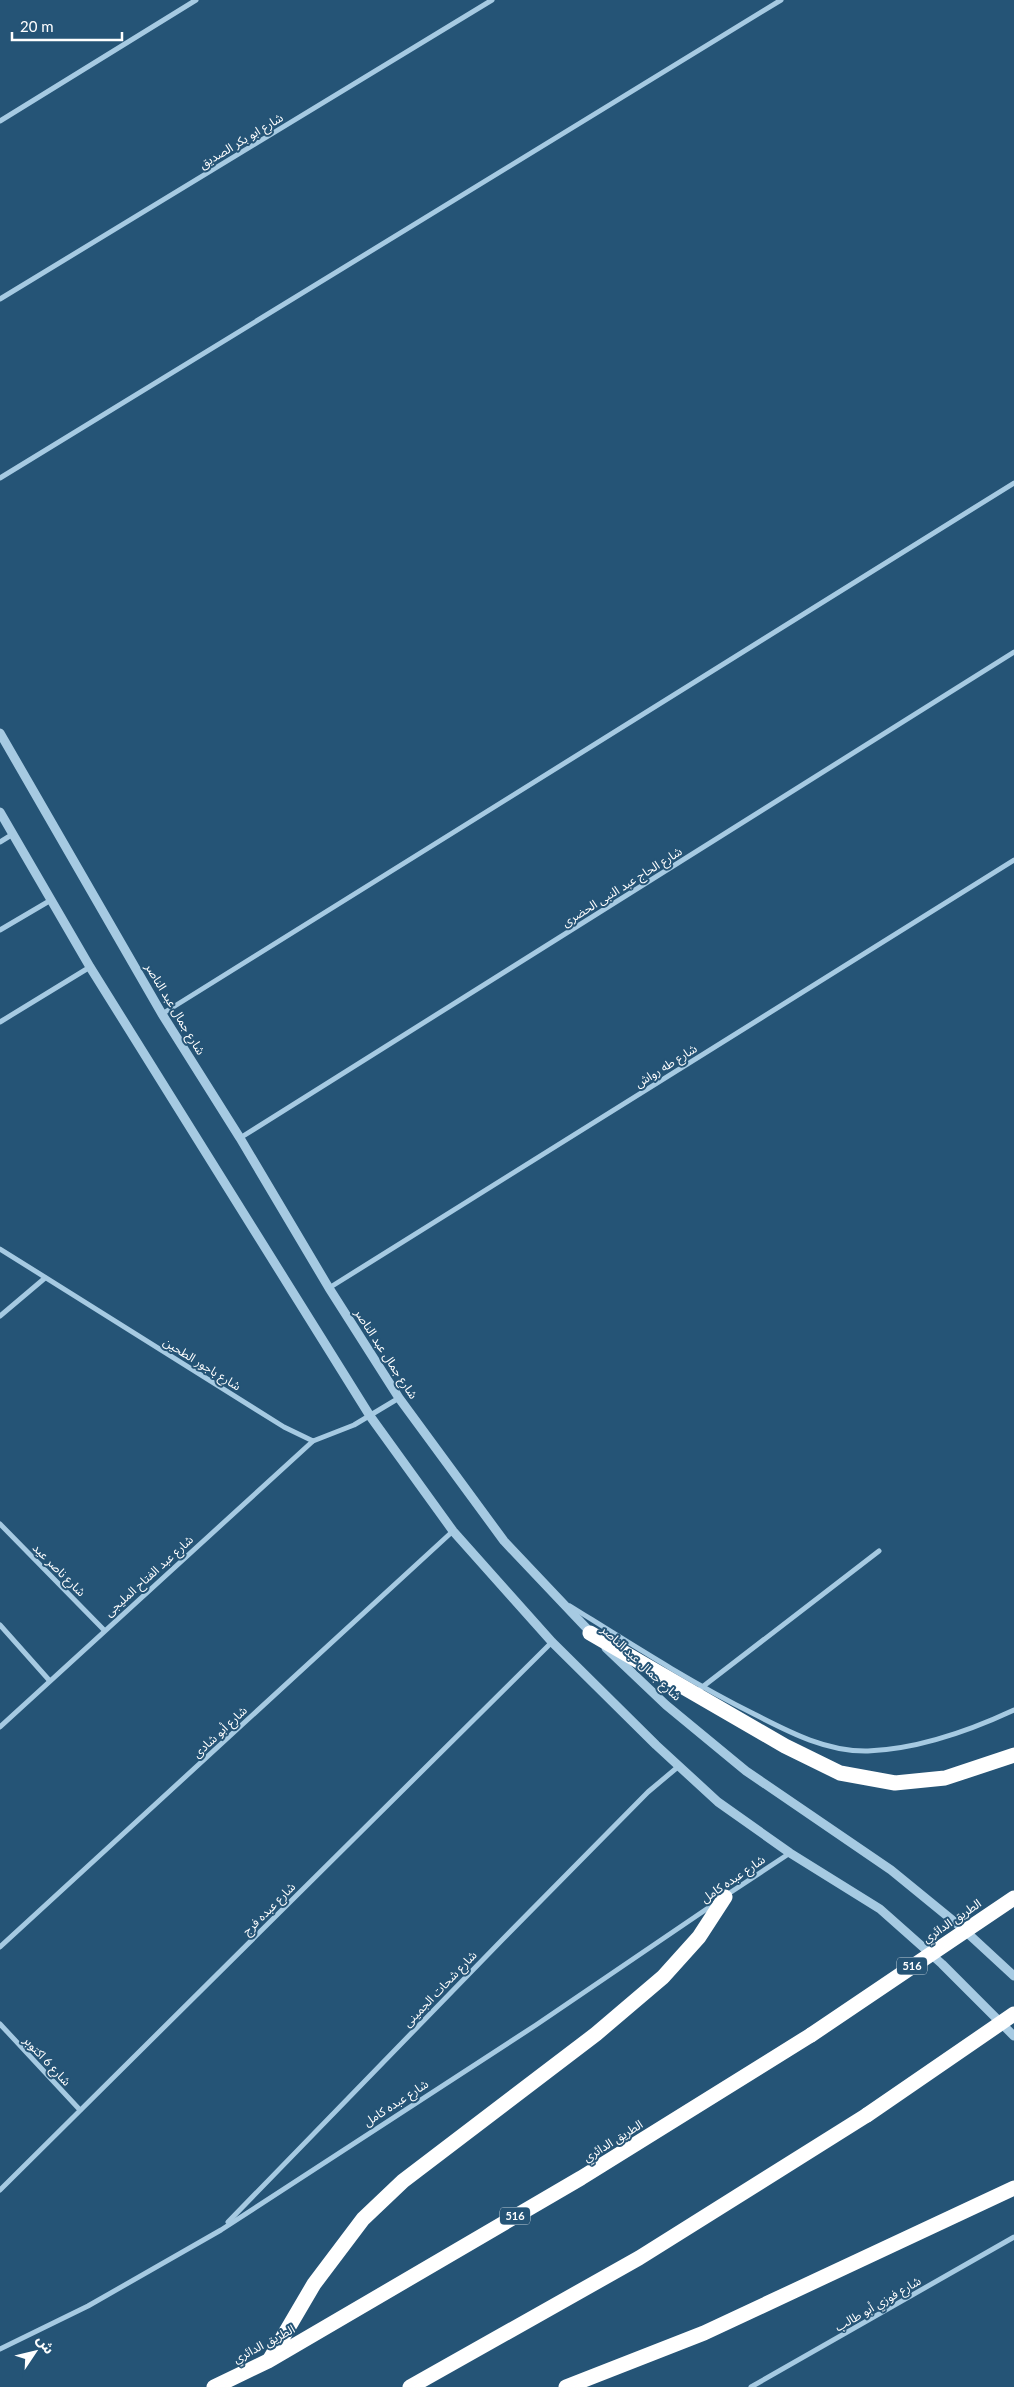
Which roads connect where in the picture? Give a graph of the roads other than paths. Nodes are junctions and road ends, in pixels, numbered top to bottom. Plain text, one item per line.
1 (196, 0) edge
2 (492, 0) edge
3 (781, 0) edge
4 (0, 121) edge
5 (0, 299) edge
6 (0, 478) edge
7 (1014, 483) edge
8 (1014, 652) edge
9 (0, 734) edge
10 (0, 812) edge
11 (12, 834) junction
12 (0, 842) edge
13 (1014, 860) edge
14 (51, 900) junction
15 (0, 930) edge
16 (90, 967) junction
17 (162, 1014) junction
18 (0, 1022) edge
19 (240, 1138) junction
20 (0, 1249) edge
21 (45, 1278) junction
22 (329, 1288) junction
23 (0, 1316) edge
24 (399, 1398) junction
25 (370, 1416) junction
26 (313, 1441) junction
27 (0, 1524) edge
28 (453, 1531) junction
29 (879, 1550) dead end
30 (555, 1597) junction
31 (0, 1625) edge
32 (104, 1630) junction
33 (590, 1633) junction
34 (552, 1642) junction
35 (49, 1680) junction
36 (701, 1688) junction
37 (1014, 1710) edge
38 (0, 1727) edge
39 (1014, 1755) edge
40 (679, 1766) junction
41 (790, 1853) junction
42 (725, 1896) junction
43 (1014, 1898) edge
44 (0, 1948) edge
45 (1014, 1976) edge
46 (1014, 2014) edge
47 (0, 2024) edge
48 (1014, 2036) edge
49 (80, 2110) junction
50 (1014, 2188) edge
51 (0, 2190) edge
52 (221, 2230) junction
53 (1014, 2237) edge
54 (0, 2349) edge
55 (268, 2360) junction
56 (214, 2387) edge
57 (410, 2387) edge
58 (566, 2387) edge
59 (751, 2387) edge

1 - 4 street
2 - 5 street, شارع ابو بكر الصديق
3 - 6 street
7 - 17 street
8 - 19 street, شارع الحاج عبد النبى الحضرى
9 - 17 street, شارع جمال عبد الناصر
10 - 11 street
11 - 12 street
11 - 14 street
13 - 22 street, شارع طه رواش
14 - 15 street
14 - 16 street
16 - 18 street
16 - 25 street
17 - 19 street, شارع جمال عبد الناصر
19 - 22 street, شارع جمال عبد الناصر
20 - 21 street, شارع باجور الطحين
21 - 23 street
21 - 26 street, شارع باجور الطحين
22 - 24 street, شارع جمال عبد الناصر
24 - 25 street
24 - 30 street, شارع جمال عبد الناصر
25 - 26 street
25 - 28 street
26 - 32 street, شارع عبد الفتاح المليجى
27 - 32 street, شارع ناصر عيد
28 - 34 street
28 - 44 street, شارع أبو شادى
29 - 36 street
30 - 33 street, شارع جمال عبد الناصر
30 - 36 street
31 - 35 street
32 - 35 street, شارع عبد الفتاح المليجى
33 - 39 highway
33 - 45 street, شارع جمال عبد الناصر
34 - 40 street
34 - 49 street, شارع عبده فرج
35 - 38 street, شارع عبد الفتاح المليجى
36 - 37 street
40 - 41 street
40 - 52 street, شارع شحات الجمينى
41 - 42 street, شارع عبده كامل
41 - 48 street
42 - 52 street, شارع عبده كامل
42 - 55 highway
43 - 55 highway, الطريق الدائري / 516, bridge
46 - 57 highway, bridge
47 - 49 street, شارع 6 اكتوبر
49 - 51 street, شارع عبده فرج
50 - 58 highway
52 - 54 street, شارع عبده كامل
53 - 59 street, شارع فوزي أبو طالب
55 - 56 highway, الطريق الدائري / 516

